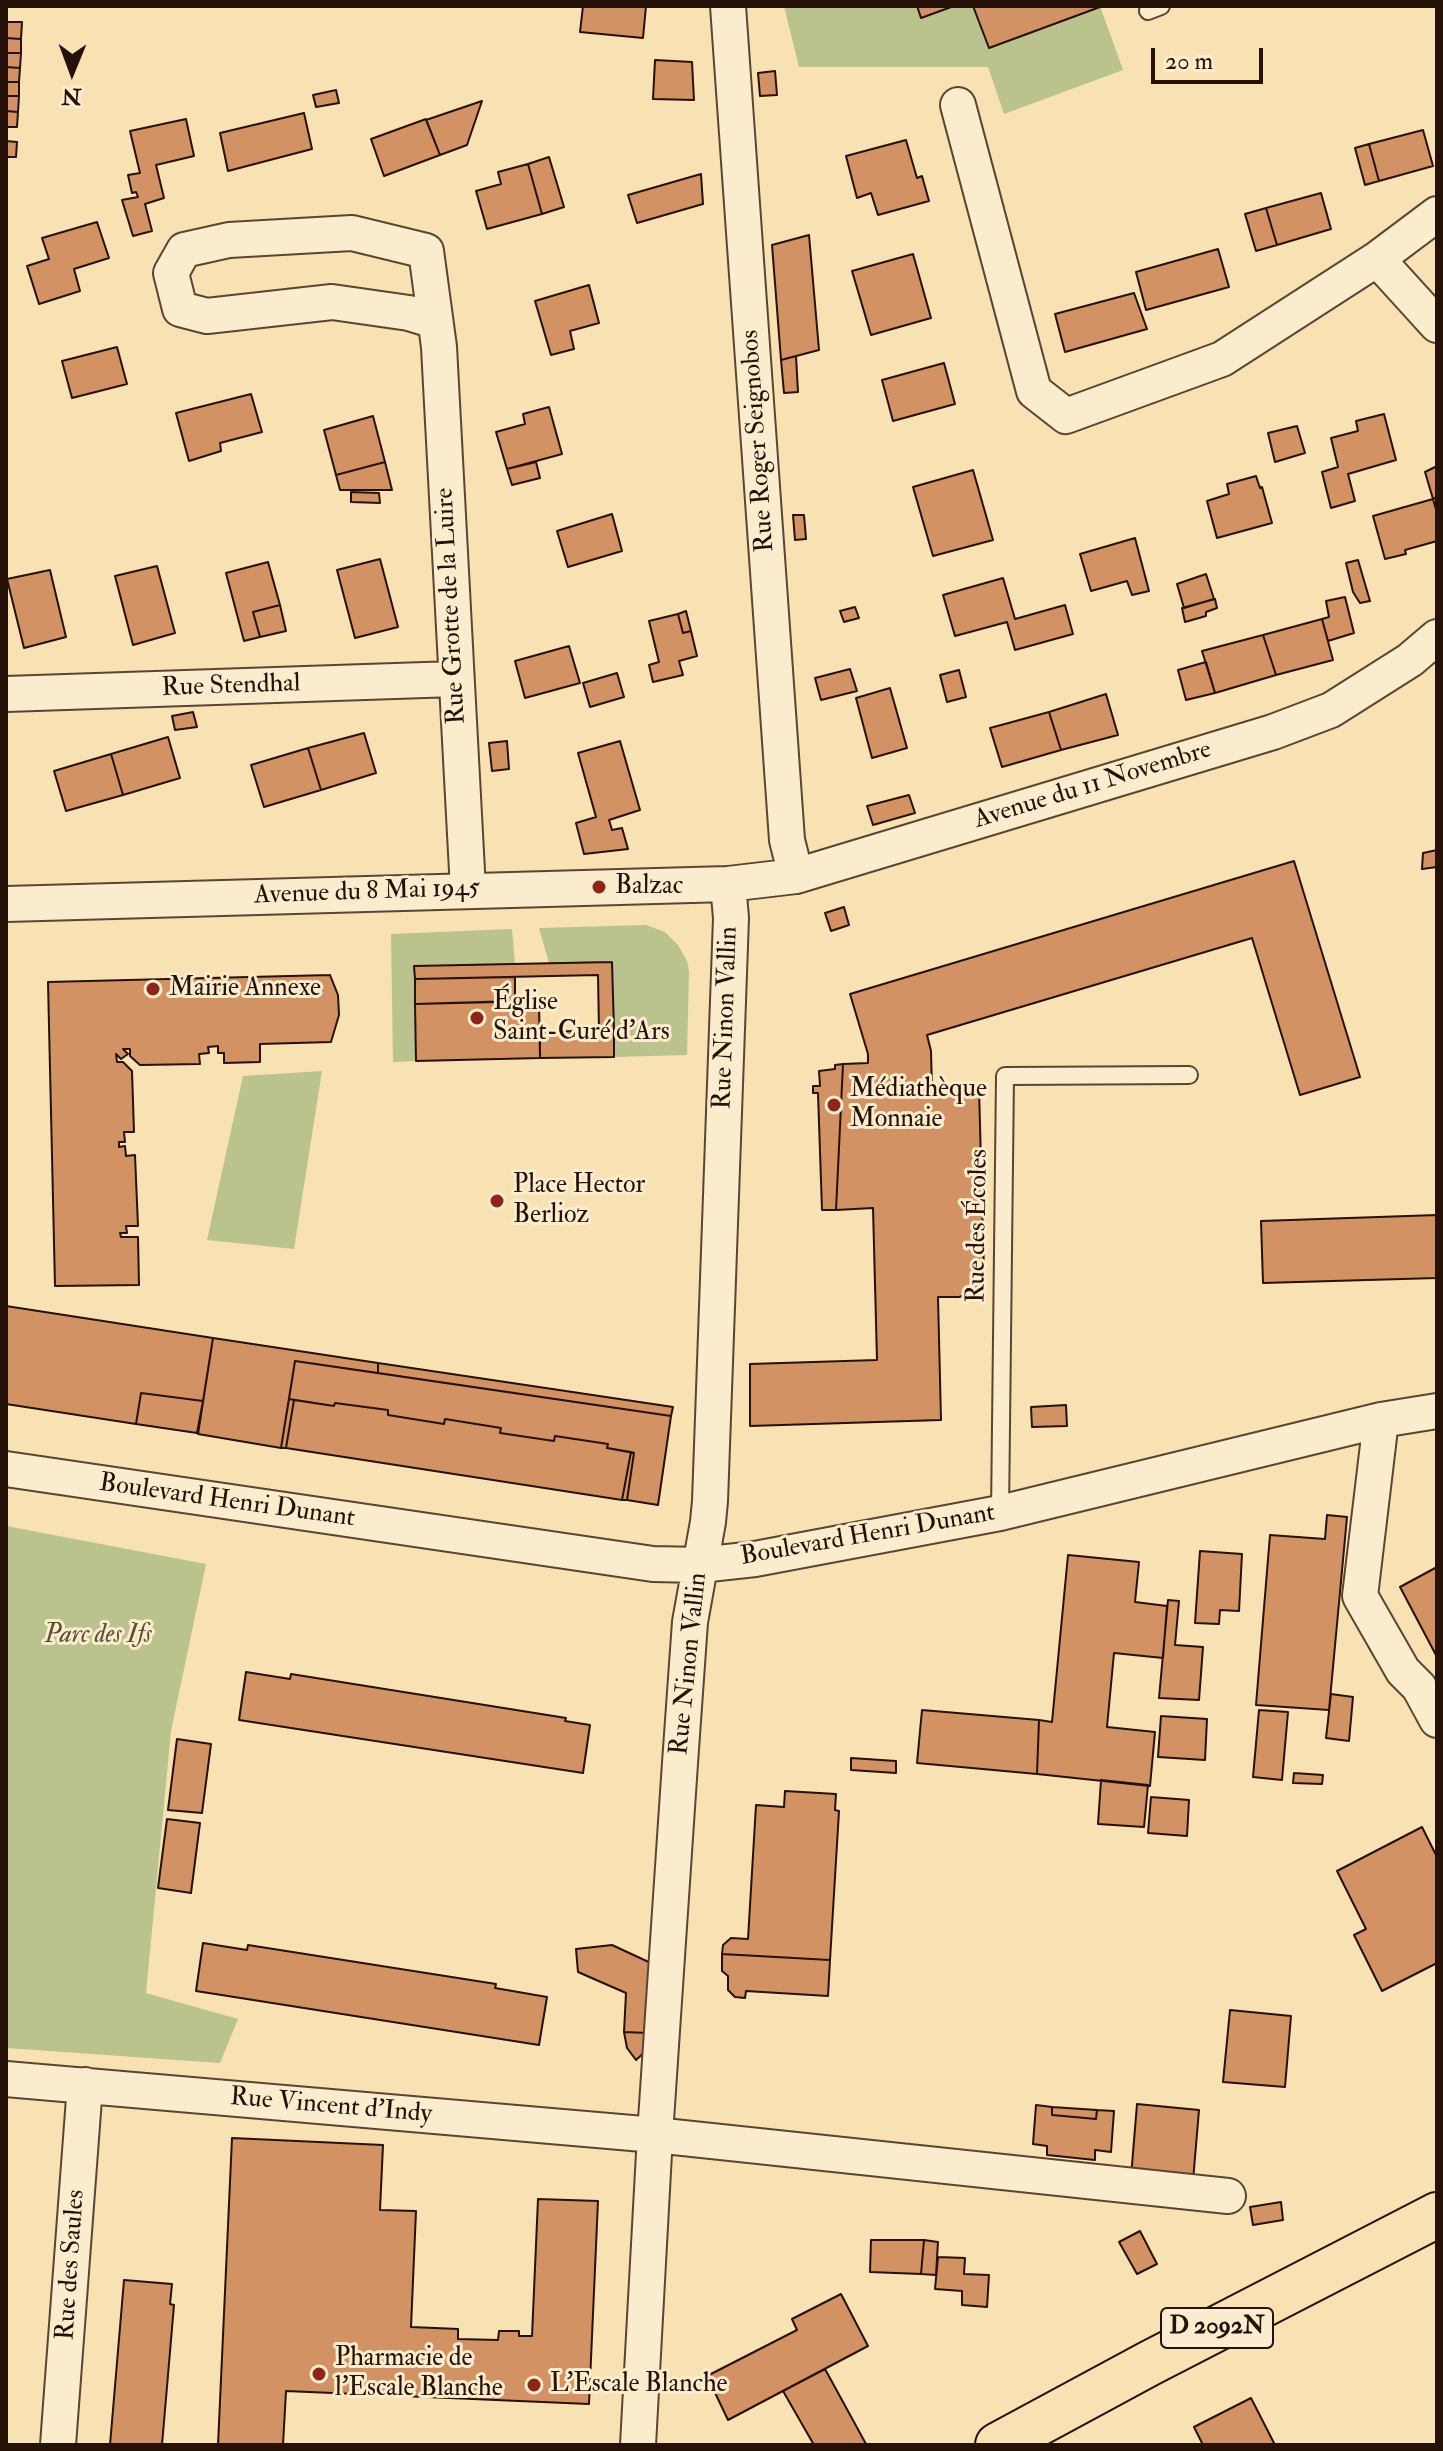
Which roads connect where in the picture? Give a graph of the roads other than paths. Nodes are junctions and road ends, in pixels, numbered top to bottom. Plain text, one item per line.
1 (728, 6) edge
2 (958, 105) dead end
3 (1437, 214) edge
4 (1377, 259) junction
5 (435, 321) junction
6 (1437, 325) edge
7 (1437, 637) edge
8 (455, 679) junction
9 (6, 694) edge
10 (796, 876) junction
11 (728, 884) junction
12 (468, 890) junction
13 (6, 904) edge
14 (1189, 1075) dead end
15 (1437, 1411) edge
16 (1381, 1420) junction
17 (6, 1469) edge
18 (1000, 1513) junction
19 (700, 1565) junction
20 (1437, 1720) edge
21 (6, 2079) edge
22 (85, 2085) junction
23 (655, 2135) junction
24 (1228, 2196) dead end
25 (1437, 2215) edge
26 (58, 2445) edge
27 (638, 2445) edge
28 (998, 2445) edge

1 - 10 street, Rue Roger Seignobos
2 - 4 street
3 - 4 street
4 - 6 street
5 - 5 street, Rue Grotte de la Luire
5 - 8 street, Rue Grotte de la Luire
7 - 10 street, Avenue du 11 Novembre
8 - 9 street, Rue Stendhal
8 - 12 street, Rue Grotte de la Luire
10 - 11 street, Avenue du 11 Novembre
11 - 12 street, Avenue du 8 Mai 1945
11 - 19 street, Rue Ninon Vallin
12 - 13 street, Avenue du 8 Mai 1945
14 - 18 lane, Rue des Écoles
15 - 16 street, Boulevard Henri Dunant
16 - 18 street, Boulevard Henri Dunant
16 - 20 street
17 - 19 street, Boulevard Henri Dunant
18 - 19 street, Boulevard Henri Dunant
19 - 23 street, Rue Ninon Vallin
21 - 22 street, Rue Vincent d'Indy
22 - 23 street, Rue Vincent d'Indy
22 - 26 street, Rue des Saules
23 - 24 street, Rue Vincent d'Indy
23 - 27 street, Rue Ninon Vallin
25 - 28 main road, D 2092N

